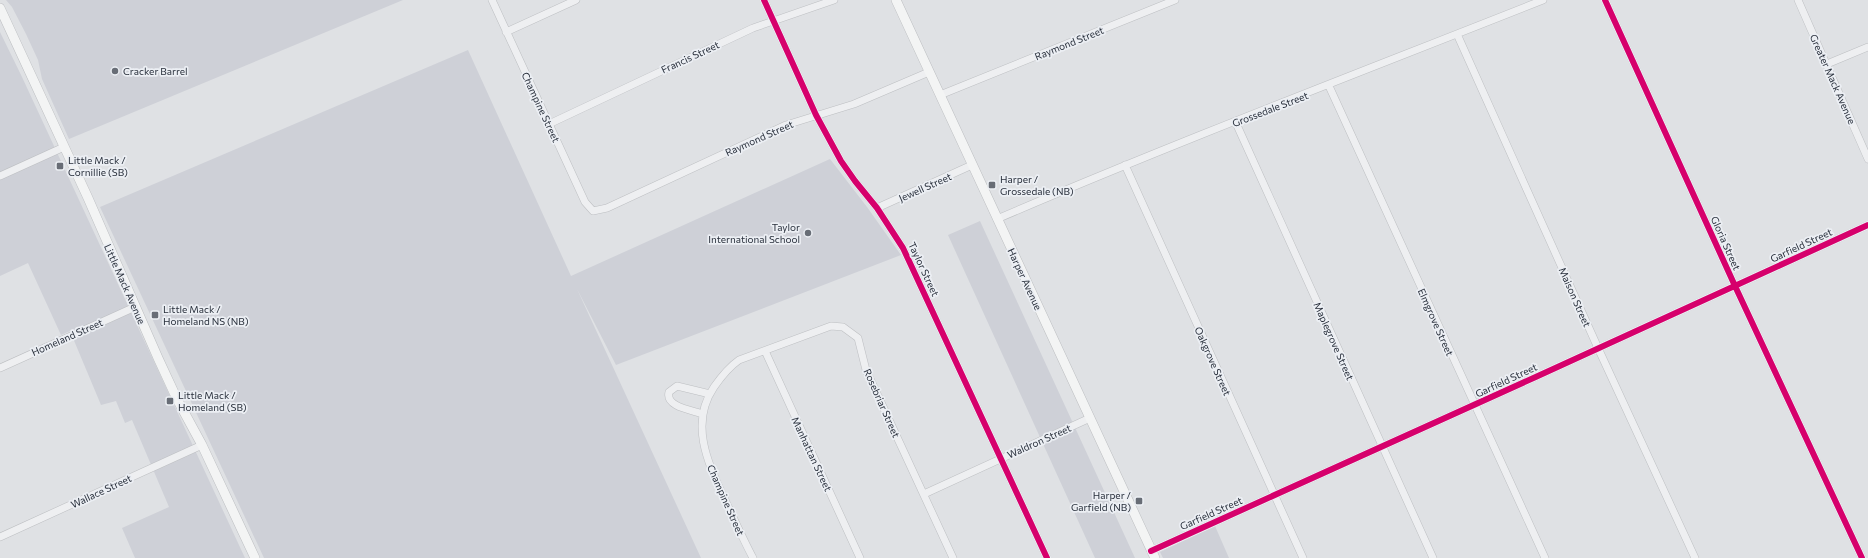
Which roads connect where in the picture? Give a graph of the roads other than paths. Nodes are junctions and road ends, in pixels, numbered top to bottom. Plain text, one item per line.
1 (492, 0) edge
2 (576, 0) edge
3 (764, 0) edge
4 (834, 0) edge
5 (896, 0) edge
6 (1175, 0) edge
7 (1543, 0) edge
8 (1605, 0) edge
9 (1798, 0) edge
10 (0, 8) edge
11 (773, 20) junction
12 (506, 32) junction
13 (1457, 34) junction
14 (1868, 47) edge
15 (1827, 64) junction
16 (929, 72) junction
17 (1328, 86) junction
18 (940, 95) junction
19 (816, 115) junction
20 (1236, 122) junction
21 (549, 124) junction
22 (64, 147) junction
23 (1868, 159) edge
24 (1125, 164) junction
25 (972, 165) junction
26 (0, 176) edge
27 (878, 208) junction
28 (593, 211) joint
29 (997, 219) junction
30 (1868, 225) edge
31 (1735, 286) junction
32 (135, 307) junction
33 (1598, 348) junction
34 (765, 351) junction
35 (0, 368) edge
36 (710, 394) junction
37 (1474, 406) junction
38 (703, 414) junction
39 (1090, 418) junction
40 (202, 444) junction
41 (1382, 448) junction
42 (1001, 458) junction
43 (924, 494) junction
44 (1274, 496) junction
45 (0, 537) edge
46 (1153, 554) edge
47 (255, 558) edge
48 (752, 558) edge
49 (860, 558) edge
50 (953, 558) edge
51 (1047, 558) edge
52 (1303, 558) edge
53 (1433, 558) edge
54 (1545, 558) edge
55 (1695, 558) edge
56 (1862, 558) edge

1 - 12 street, Champine Street
2 - 12 street
3 - 11 street, Taylor Street
4 - 11 street, Francis Street
5 - 16 main road, Harper Avenue
6 - 18 street, Raymond Street
7 - 13 street, Grossedale Street
8 - 31 street, Gloria Street
9 - 15 street, Greater Mack Avenue
10 - 22 main road, Little Mack Avenue
11 - 19 street, Taylor Street
11 - 21 street, Francis Street
12 - 21 street, Champine Street
13 - 17 street, Grossedale Street
13 - 33 street, Maison Street
14 - 15 street
15 - 23 street, Greater Mack Avenue
16 - 18 main road, Harper Avenue
16 - 19 street, Raymond Street
17 - 20 street, Grossedale Street
17 - 37 street, Elmgrove Street
18 - 25 main road, Harper Avenue
19 - 27 street, Taylor Street
19 - 28 street, Raymond Street
20 - 24 street, Grossedale Street
20 - 41 street, Maplegrove Street
21 - 28 street, Champine Street
22 - 26 street
22 - 32 main road, Little Mack Avenue
24 - 29 street, Grossedale Street
24 - 44 street, Oakgrove Street
25 - 27 street, Jewell Street
25 - 29 main road, Harper Avenue
27 - 42 street, Taylor Street
29 - 39 main road, Harper Avenue
30 - 31 street, Garfield Street
31 - 33 street, Garfield Street
31 - 56 street, Gloria Street
32 - 35 street, Homeland Street
32 - 40 main road, Little Mack Avenue
33 - 37 street, Garfield Street
33 - 55 street, Maison Street
34 - 36 street, Champine Street
34 - 43 street, Rosebriar Street
34 - 49 street, Manhattan Street
36 - 38 street, Champine Street
36 - 38 street
37 - 41 street, Garfield Street
37 - 54 street, Elmgrove Street
38 - 48 street, Champine Street
39 - 42 street, Waldron Street
39 - 46 main road, Harper Avenue
40 - 45 street, Wallace Street
40 - 47 main road, Little Mack Avenue
41 - 44 street, Garfield Street
41 - 53 street, Maplegrove Street
42 - 43 street, Waldron Street
42 - 51 street, Taylor Street
43 - 50 street, Rosebriar Street
44 - 46 street, Garfield Street
44 - 52 street, Oakgrove Street

